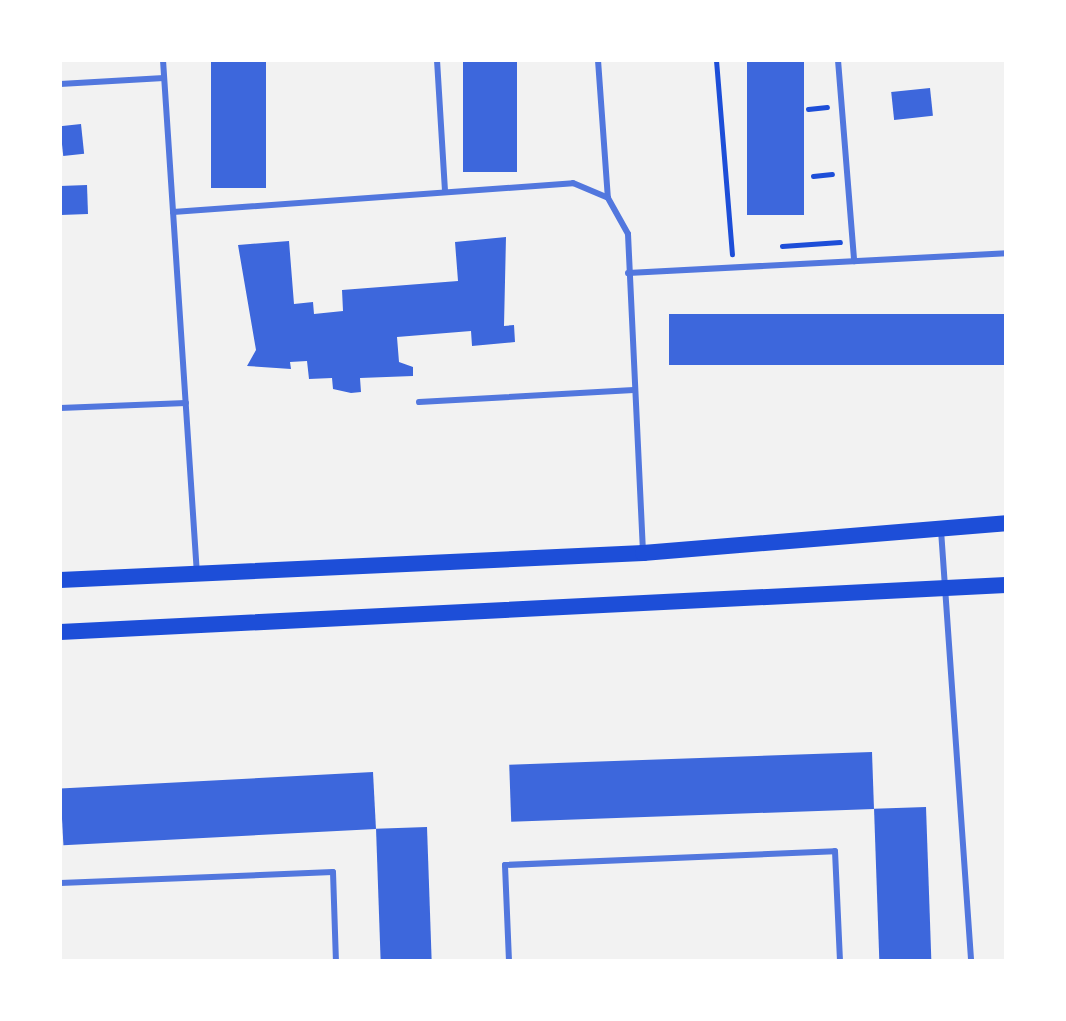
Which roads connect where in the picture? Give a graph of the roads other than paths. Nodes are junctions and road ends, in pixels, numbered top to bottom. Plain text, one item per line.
1 (163, 60) edge
2 (437, 60) edge
3 (598, 60) edge
4 (838, 60) edge
5 (164, 78) junction
6 (60, 84) edge
7 (445, 192) junction
8 (608, 198) junction
9 (173, 212) junction
10 (1006, 253) edge
11 (854, 261) junction
12 (628, 273) junction
13 (634, 390) junction
14 (419, 402) dead end
15 (186, 403) junction
16 (60, 408) edge
17 (1006, 523) edge
18 (941, 530) junction
19 (643, 553) junction
20 (197, 574) junction
21 (60, 580) edge
22 (1006, 585) edge
23 (945, 590) junction
24 (60, 632) edge
25 (60, 883) edge
26 (336, 961) edge
27 (509, 961) edge
28 (840, 961) edge
29 (971, 961) edge

1 - 5 lane
2 - 7 lane
3 - 8 lane
4 - 11 lane
5 - 6 lane
5 - 9 lane
7 - 8 lane
7 - 9 lane
8 - 12 lane
9 - 15 lane
10 - 11 lane
11 - 12 lane
12 - 13 lane
13 - 14 lane
13 - 19 lane
15 - 16 lane
15 - 20 lane
17 - 18 main road
18 - 19 main road
18 - 23 lane
19 - 20 main road
20 - 21 main road
22 - 23 main road
23 - 24 main road
23 - 29 lane
25 - 26 lane
27 - 28 lane

